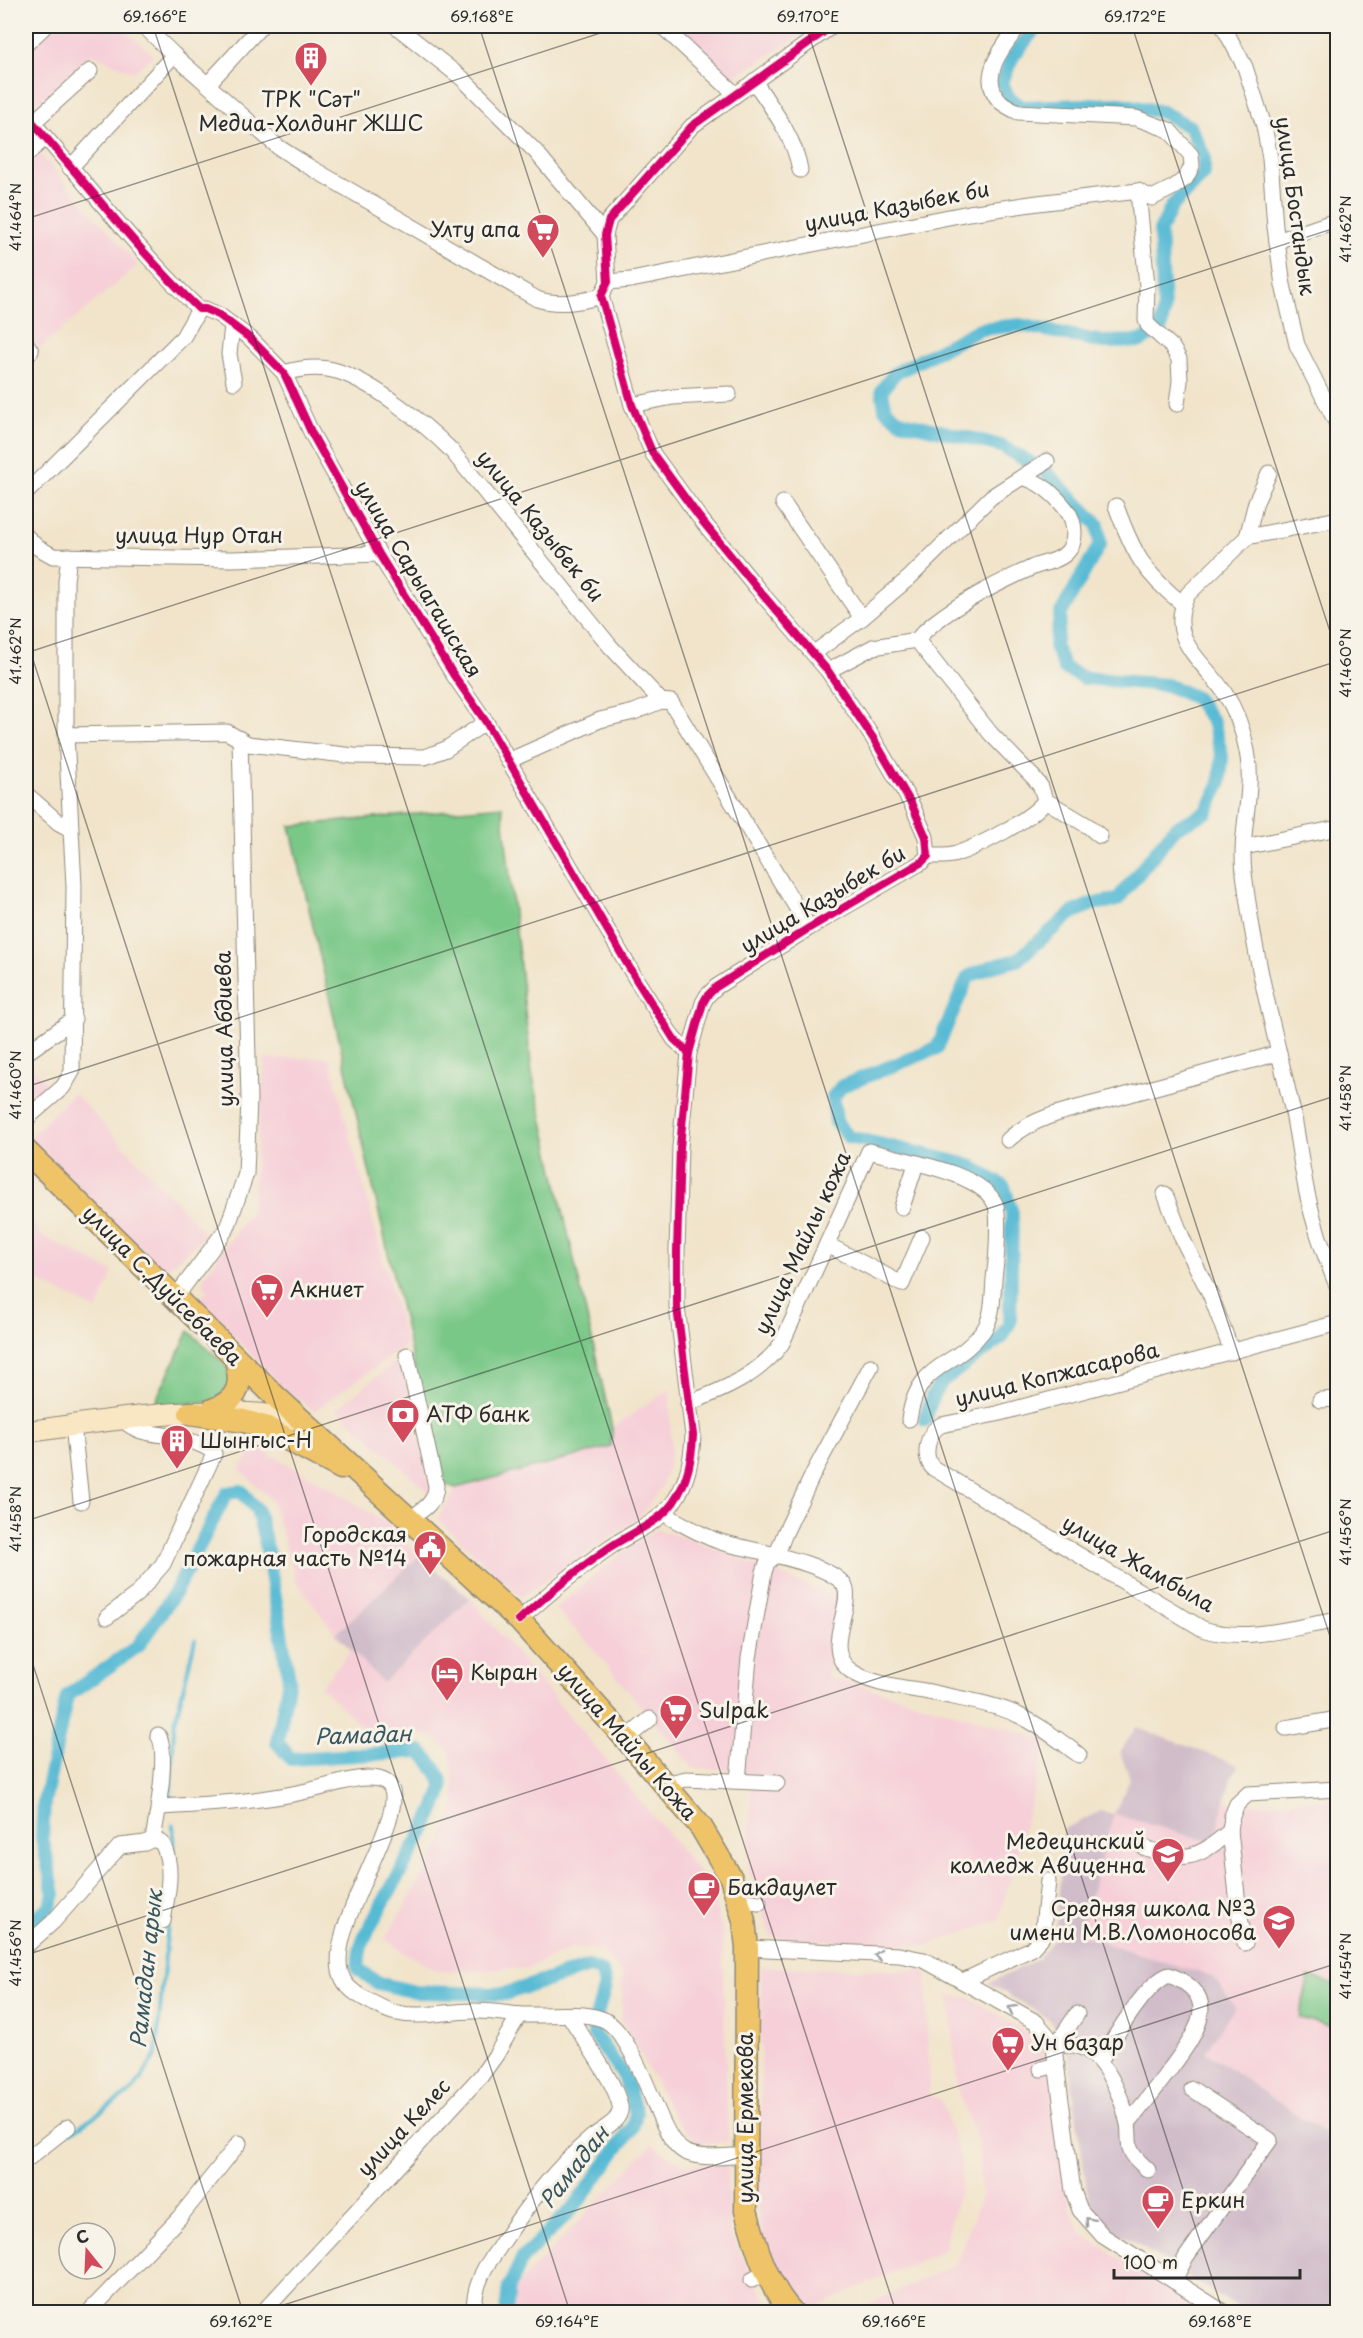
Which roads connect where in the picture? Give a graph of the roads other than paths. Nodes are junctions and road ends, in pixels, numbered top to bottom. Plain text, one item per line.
1 (261, 26) edge
2 (396, 26) edge
3 (662, 26) edge
4 (832, 26) edge
5 (1019, 26) edge
6 (1223, 26) edge
7 (44, 27) edge
8 (154, 29) edge
9 (26, 44) edge
10 (174, 55) junction
11 (90, 71) dead end
12 (754, 81) junction
13 (208, 84) junction
14 (735, 94) junction
15 (28, 122) edge
16 (45, 138) junction
17 (26, 155) edge
18 (70, 168) junction
19 (800, 170) dead end
20 (1138, 192) junction
21 (1338, 220) edge
22 (605, 236) junction
23 (1277, 240) junction
24 (604, 289) junction
25 (199, 309) junction
26 (232, 325) junction
27 (284, 373) junction
28 (234, 382) dead end
29 (729, 394) dead end
30 (1177, 404) dead end
31 (632, 405) junction
32 (1338, 426) edge
33 (1047, 461) dead end
34 (1269, 473) dead end
35 (1027, 474) junction
36 (26, 493) edge
37 (783, 502) dead end
38 (1116, 506) dead end
39 (1338, 519) edge
40 (26, 536) edge
41 (1247, 537) junction
42 (379, 554) junction
43 (69, 556) junction
44 (1183, 604) junction
45 (862, 618) junction
46 (917, 640) junction
47 (814, 653) junction
48 (828, 671) junction
49 (661, 701) junction
50 (486, 723) junction
51 (66, 735) junction
52 (240, 739) junction
53 (508, 761) junction
54 (26, 795) edge
55 (1045, 800) junction
56 (1338, 828) edge
57 (70, 829) junction
58 (1100, 837) dead end
59 (1244, 847) junction
60 (928, 856) junction
61 (809, 928) junction
62 (74, 1019) junction
63 (26, 1046) edge
64 (689, 1053) junction
65 (1279, 1053) junction
66 (26, 1119) edge
67 (1008, 1140) dead end
68 (26, 1151) edge
69 (916, 1164) junction
70 (1165, 1194) dead end
71 (902, 1207) dead end
72 (922, 1237) dead end
73 (828, 1245) junction
74 (1338, 1288) edge
75 (175, 1298) junction
76 (1338, 1323) edge
77 (1232, 1352) junction
78 (407, 1354) dead end
79 (234, 1357) junction
80 (871, 1366) dead end
81 (1338, 1399) edge
82 (1320, 1400) dead end
83 (688, 1403) junction
84 (201, 1412) junction
85 (123, 1418) junction
86 (909, 1419) dead end
87 (301, 1420) junction
88 (73, 1425) junction
89 (26, 1431) edge
90 (933, 1468) joint
91 (359, 1474) junction
92 (81, 1501) dead end
93 (667, 1509) junction
94 (410, 1519) junction
95 (777, 1554) junction
96 (107, 1617) dead end
97 (519, 1620) junction
98 (1338, 1620) edge
99 (650, 1719) dead end
100 (1338, 1719) edge
101 (1286, 1728) dead end
102 (158, 1735) dead end
103 (626, 1739) junction
104 (1079, 1755) dead end
105 (738, 1780) junction
106 (777, 1783) dead end
107 (664, 1784) junction
108 (1338, 1789) edge
109 (159, 1807) junction
110 (1230, 1832) junction
111 (153, 1839) junction
112 (1143, 1847) dead end
113 (1048, 1881) dead end
114 (163, 1921) dead end
115 (1245, 1943) dead end
116 (26, 1946) edge
117 (747, 1948) junction
118 (963, 1981) junction
119 (1077, 2014) dead end
120 (519, 2015) junction
121 (569, 2015) junction
122 (1054, 2048) junction
123 (1100, 2061) junction
124 (1057, 2065) junction
125 (1041, 2069) dead end
126 (1192, 2089) dead end
127 (1128, 2123) junction
128 (68, 2127) dead end
129 (239, 2143) dead end
130 (746, 2155) junction
131 (26, 2160) edge
132 (1148, 2170) dead end
133 (1174, 2281) junction
134 (89, 2313) edge
135 (263, 2313) edge
136 (474, 2313) edge
137 (792, 2313) edge
138 (1223, 2313) edge

1 - 13 street
2 - 22 street
3 - 14 street
4 - 12 street, улица Казыбек би
5 - 20 street, улица Казыбек би
6 - 23 street, улица Бостандык
7 - 9 street
8 - 10 street, улица Казыбек би
10 - 13 street, улица Казыбек би
10 - 18 street
11 - 15 street
12 - 14 street, улица Казыбек би
12 - 19 street
13 - 24 street, улица Казыбек би
14 - 22 street, улица Казыбек би
15 - 16 street, улица Сарыагашская
16 - 17 street
16 - 18 street, улица Сарыагашская
18 - 25 street, улица Сарыагашская
20 - 24 street, улица Казыбек би
20 - 30 street
21 - 23 street
22 - 24 street, улица Казыбек би
23 - 32 street, улица Бостандык
24 - 31 street, улица Казыбек би
25 - 26 street, улица Сарыагашская
25 - 36 street
26 - 27 street, улица Сарыагашская
26 - 28 street
27 - 42 street, улица Сарыагашская
27 - 49 street, улица Казыбек би
29 - 31 street
31 - 47 street, улица Казыбек би
33 - 35 street
34 - 41 street
35 - 45 street
35 - 46 street
37 - 45 street
38 - 44 street
39 - 41 street
40 - 43 street, улица Нур Отан
41 - 44 street
42 - 43 street, улица Нур Отан
42 - 50 street, улица Сарыагашская
43 - 51 street
44 - 59 street
45 - 47 street
46 - 48 street
46 - 55 street
47 - 48 street, улица Казыбек би
48 - 60 street, улица Казыбек би
49 - 53 street
49 - 61 street, улица Казыбек би
50 - 52 street
50 - 53 street, улица Сарыагашская
51 - 52 street
51 - 57 street
52 - 75 street, улица Абдиева
53 - 64 street, улица Сарыагашская
54 - 57 street
55 - 58 street
55 - 60 street, улица Казыбек би
56 - 59 street
57 - 62 street
59 - 65 street
60 - 61 street, улица Казыбек би
61 - 64 street, улица Казыбек би
62 - 63 street
62 - 66 street
64 - 83 street, улица Казыбек би
65 - 67 street
65 - 74 street
68 - 75 main road, улица С.Дуйсебаева
69 - 71 street
69 - 73 street, улица Майлы кожа
69 - 86 street, улица Майлы кожа
70 - 77 street
72 - 73 street
73 - 83 street, улица Майлы кожа
75 - 79 main road, улица С.Дуйсебаева
76 - 77 street, улица Копжасарова
77 - 90 street, улица Копжасарова
78 - 94 street
79 - 84 main road
79 - 87 main road, улица С.Дуйсебаева
80 - 95 street
81 - 82 street
83 - 93 street, улица Казыбек би
84 - 85 street
84 - 87 street
84 - 91 main road
85 - 88 street
85 - 96 street
87 - 91 main road, улица Майлы Кожа
88 - 89 street
88 - 92 street
90 - 98 street, улица Жамбыла
91 - 94 main road, улица Майлы Кожа
93 - 95 street
93 - 97 street, улица Казыбек би
94 - 97 main road, улица Майлы Кожа
95 - 104 street
95 - 105 street
97 - 103 main road, улица Майлы Кожа
99 - 103 street
100 - 101 street
102 - 109 street
103 - 107 main road, улица Майлы Кожа
105 - 106 street
105 - 107 street
107 - 117 main road, улица Майлы Кожа
108 - 110 street
109 - 111 street
109 - 120 street
110 - 112 street
110 - 115 street
111 - 114 street
111 - 116 street
113 - 118 street
118 -> 117 street
117 - 130 main road, улица Ермекова
122 -> 118 street
119 - 122 street
120 - 121 street
120 - 135 street, улица Келес
121 - 130 street
121 - 136 street
122 - 123 street
122 - 124 street
123 - 127 street
123 - 127 street
124 - 125 street
133 -> 124 street
126 - 133 street
127 - 132 street
128 - 131 street
129 - 134 street
130 - 137 main road, улица Ермекова
133 - 138 street

